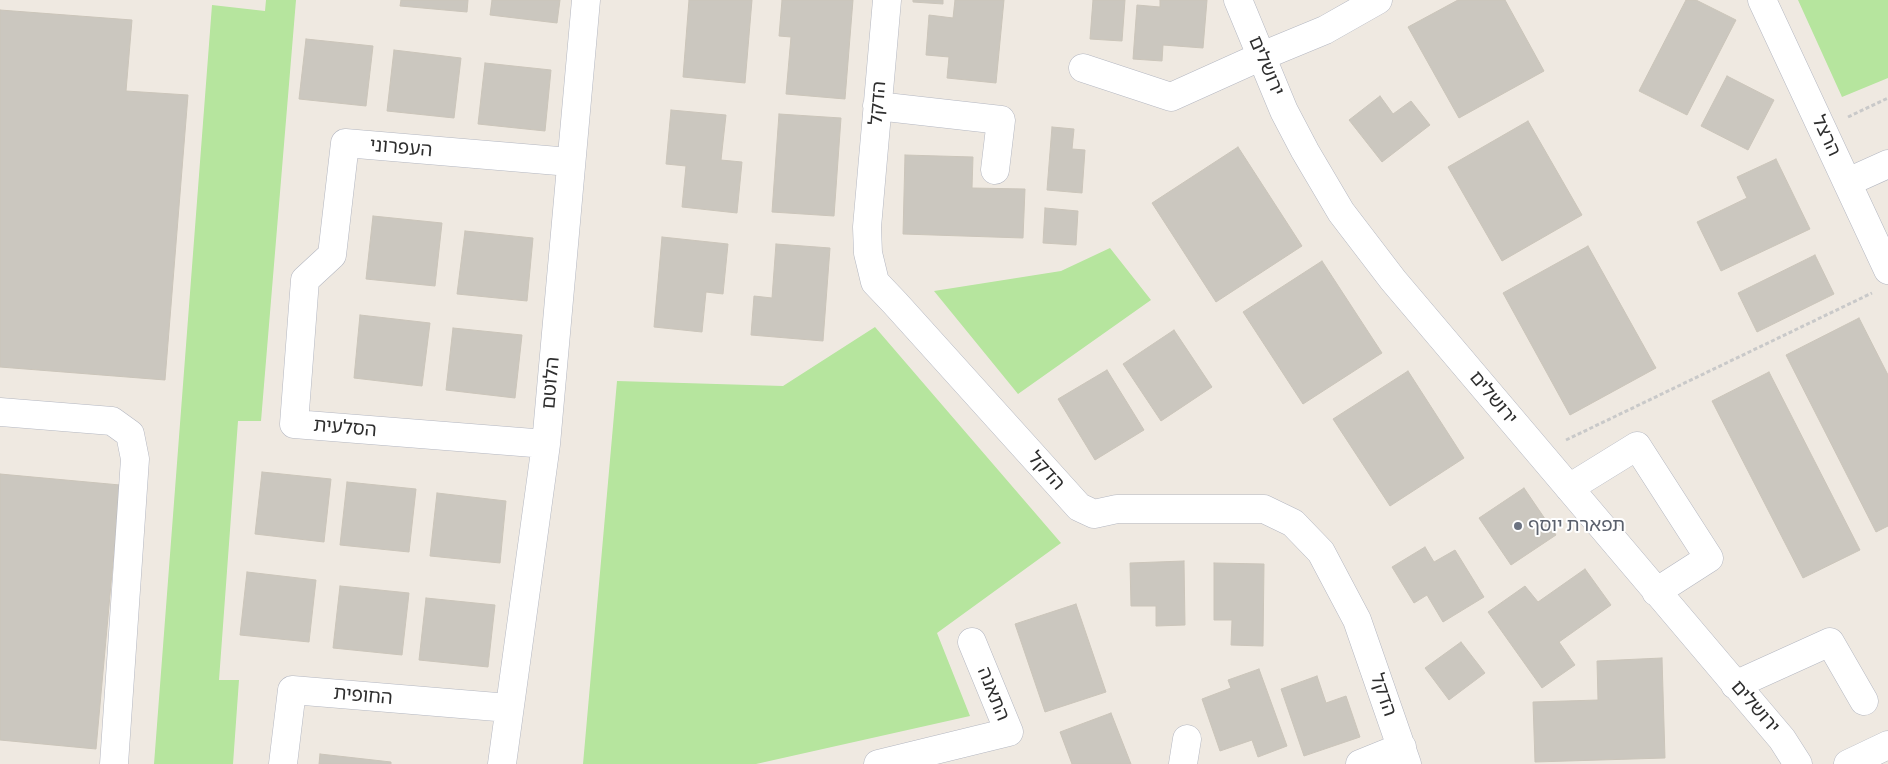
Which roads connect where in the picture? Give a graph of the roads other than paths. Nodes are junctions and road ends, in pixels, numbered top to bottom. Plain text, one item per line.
1 (586, 0) edge
2 (887, 0) edge
3 (1238, 0) edge
4 (1378, 0) edge
5 (1763, 0) edge
6 (1262, 56) junction
7 (1083, 68) dead end
8 (878, 106) junction
9 (570, 162) junction
10 (1888, 164) edge
11 (995, 170) dead end
12 (1848, 182) junction
13 (332, 255) joint
14 (1884, 280) edge
15 (0, 412) edge
16 (546, 444) junction
17 (1569, 488) junction
18 (1656, 592) junction
19 (972, 642) dead end
20 (1735, 684) junction
21 (1864, 701) dead end
22 (509, 708) junction
23 (1888, 745) edge
24 (1404, 755) edge
25 (114, 764) edge
26 (283, 764) edge
27 (502, 764) edge
28 (878, 764) edge
29 (1360, 764) edge
30 (1798, 764) edge
31 (1848, 764) edge

1 - 9 street, הלוטם
2 - 8 street, הדקל
3 - 6 street, ירושלים
4 - 6 street
5 - 12 street, הרצל
6 - 7 street
6 - 17 street, ירושלים
8 - 11 street
8 - 24 street, הדקל
9 - 13 street, העפרוני
9 - 16 street, הלוטם
10 - 12 street
12 - 14 street, הרצל
13 - 16 street, הסלעית
15 - 25 street
16 - 22 street, הלוטם
17 - 18 street, ירושלים
17 - 18 street
18 - 20 street, ירושלים
19 - 28 street, התאנה
20 - 21 street
20 - 30 street, ירושלים
22 - 26 street, החופית
22 - 27 street, הלוטם
23 - 31 street
24 - 29 street

